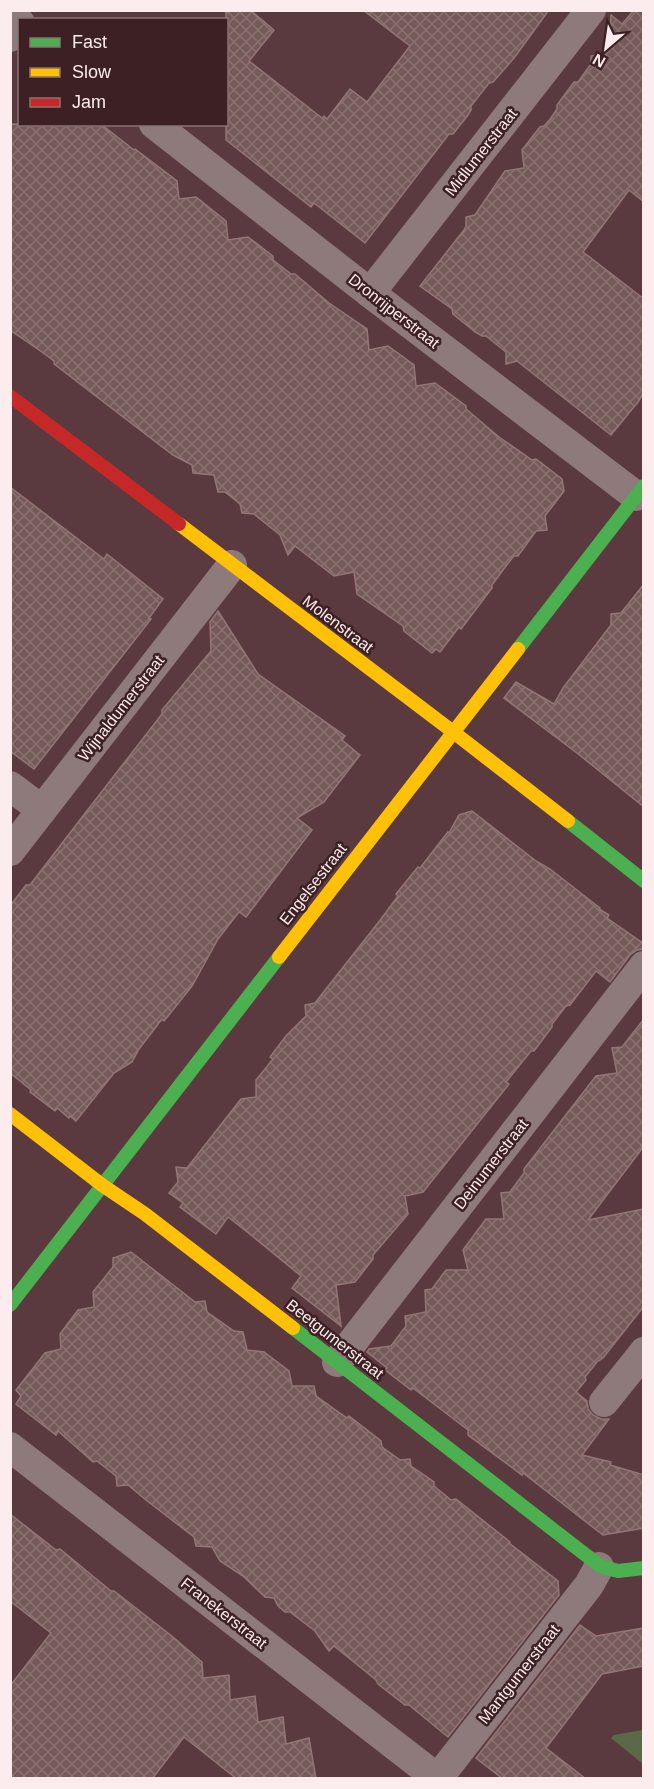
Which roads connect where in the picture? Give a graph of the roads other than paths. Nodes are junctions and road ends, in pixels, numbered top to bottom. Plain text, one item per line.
1 (591, 10) edge
2 (157, 126) edge
3 (370, 294) junction
4 (10, 396) edge
5 (640, 491) edge
6 (232, 565) junction
7 (452, 731) junction
8 (10, 786) edge
9 (42, 810) junction
10 (10, 851) edge
11 (644, 881) edge
12 (644, 966) edge
13 (10, 1114) edge
14 (102, 1185) junction
15 (10, 1305) edge
16 (644, 1352) edge
17 (338, 1362) junction
18 (604, 1402) dead end
19 (10, 1447) edge
20 (599, 1567) junction
21 (644, 1568) edge
22 (437, 1779) edge

1 - 3 street, Midlumerstraat
2 - 3 street, Dronrijperstraat
3 - 5 street, Dronrijperstraat
4 - 6 street, Molenstraat
5 - 7 street, Engelsestraat
6 - 7 street, Molenstraat
6 - 9 street, Wijnaldumerstraat
7 - 11 street, Molenstraat
7 - 14 street, Engelsestraat
8 - 9 street
9 - 10 street, Wijnaldumerstraat
12 - 17 street, Deinumerstraat
13 - 14 street, Beetgumerstraat
14 - 15 street, Engelsestraat
14 - 17 street, Beetgumerstraat
16 - 18 street
17 - 20 street, Beetgumerstraat
19 - 22 street, Franekerstraat
20 - 21 street
20 - 22 street, Mantgumerstraat

